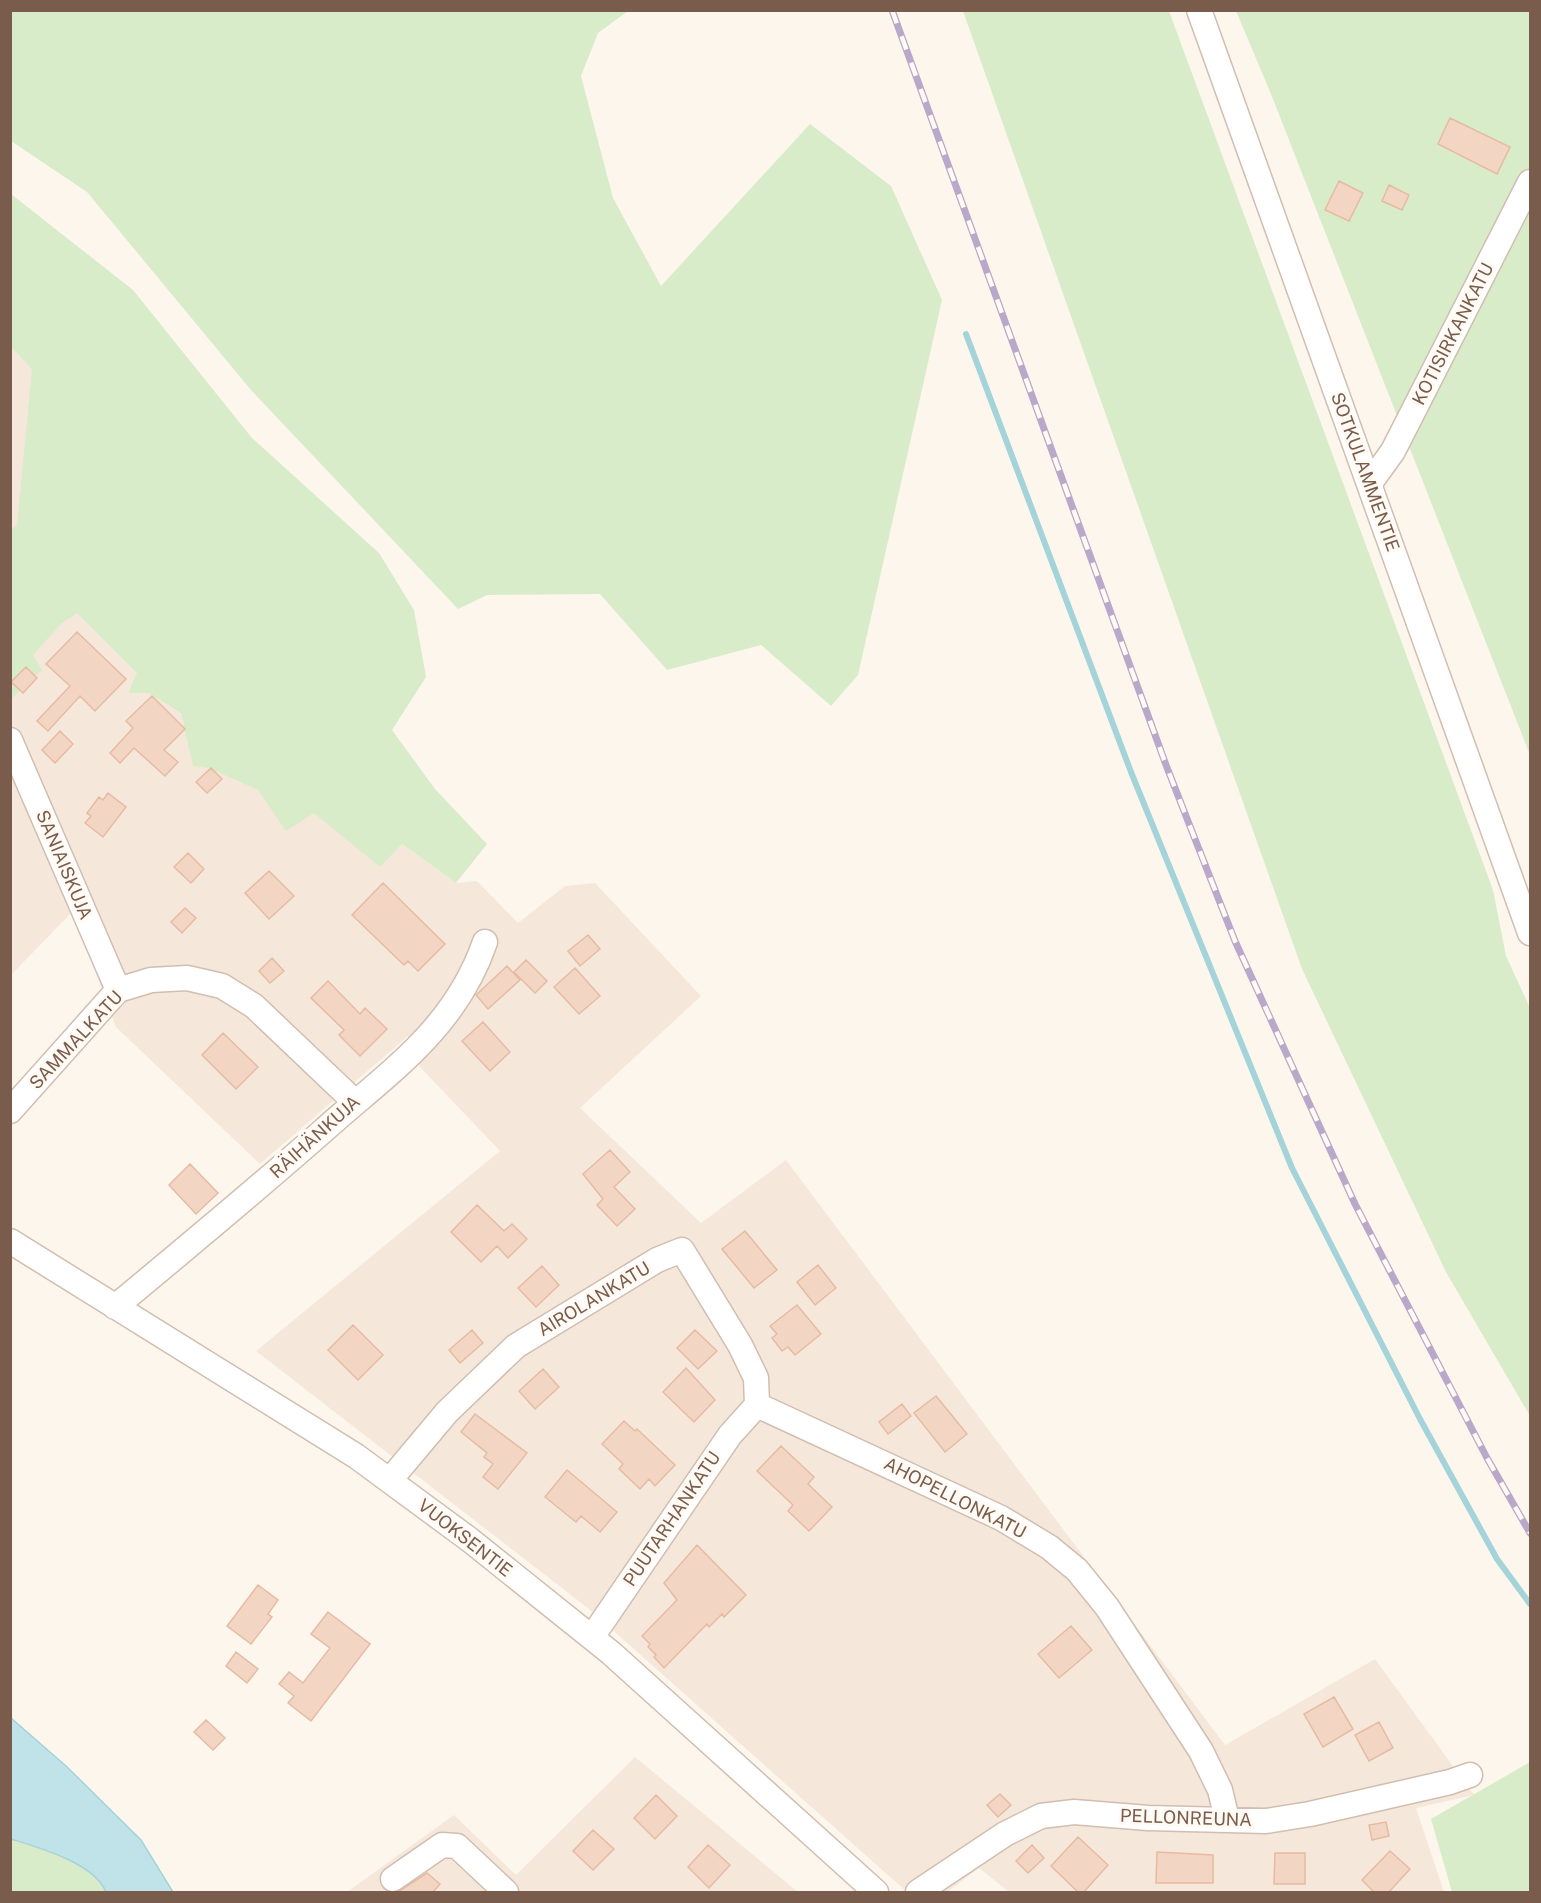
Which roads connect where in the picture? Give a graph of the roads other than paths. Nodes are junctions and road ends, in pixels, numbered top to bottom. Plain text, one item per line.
1 (1199, 10) edge
2 (1530, 182) edge
3 (1370, 483) junction
4 (10, 740) edge
5 (1530, 933) edge
6 (485, 942) dead end
7 (118, 990) junction
8 (355, 1102) junction
9 (10, 1112) edge
10 (10, 1241) edge
11 (115, 1307) junction
12 (757, 1405) junction
13 (390, 1480) junction
14 (592, 1637) junction
15 (1470, 1775) dead end
16 (1227, 1819) junction
17 (393, 1878) dead end
18 (506, 1893) edge
19 (876, 1893) edge
20 (918, 1893) edge

1 - 3 street, SOTKULAMMENTIE
2 - 3 street, KOTISIRKANKATU
3 - 5 street, SOTKULAMMENTIE
4 - 7 street, SANIAISKUJA
6 - 8 street, RÄIHÄNKUJA
7 - 8 street, SAMMALKATU
7 - 9 street, SAMMALKATU
8 - 11 street, RÄIHÄNKUJA
10 - 11 street, VUOKSENTIE
11 - 13 street, VUOKSENTIE
12 - 13 street, AIROLANKATU
12 - 14 street, PUUTARHANKATU
12 - 16 street, AHOPELLONKATU
13 - 14 street, VUOKSENTIE
14 - 19 street, VUOKSENTIE
15 - 16 street, PELLONREUNA
16 - 20 street, PELLONREUNA
17 - 18 street

